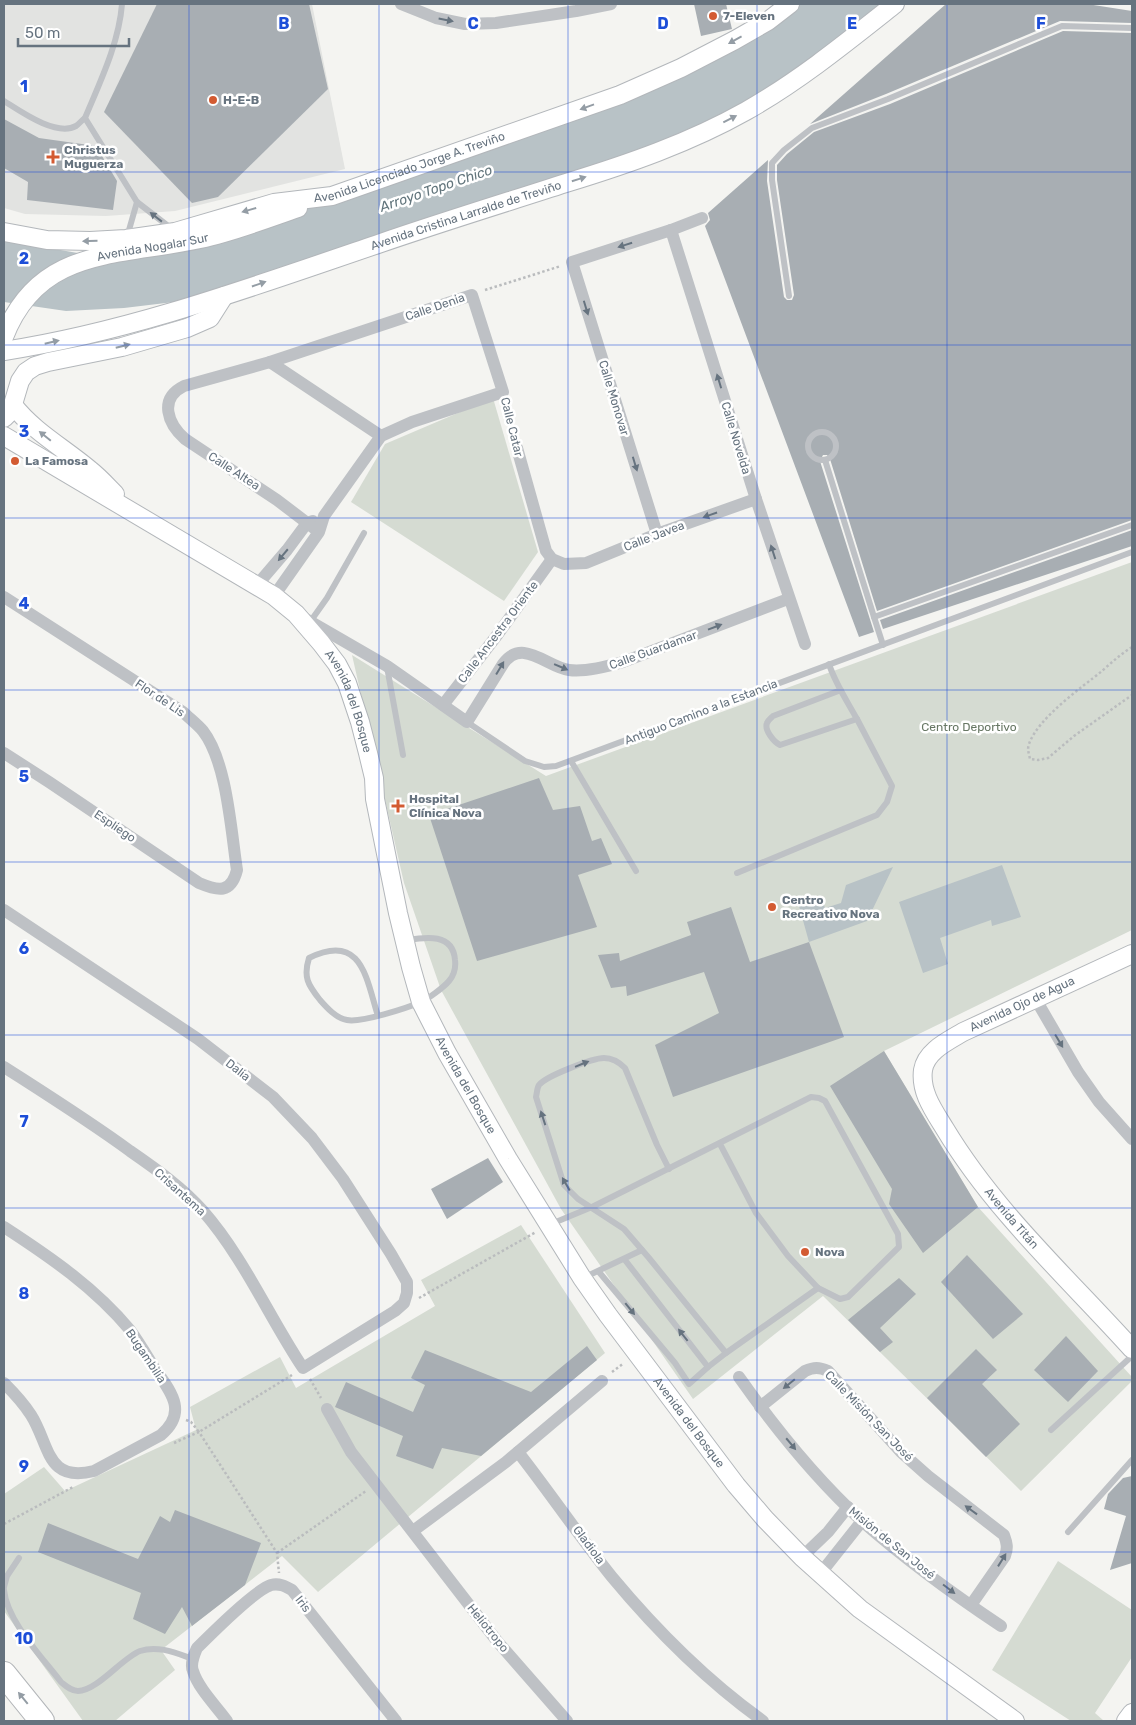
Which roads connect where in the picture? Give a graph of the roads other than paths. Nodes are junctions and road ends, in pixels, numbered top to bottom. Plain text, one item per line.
1 (122, 4) edge
2 (402, 4) edge
3 (611, 4) edge
4 (895, 4) edge
5 (786, 5) edge
6 (581, 7) edge
7 (1132, 28) edge
8 (4, 101) edge
9 (85, 118) junction
10 (332, 196) junction
11 (137, 202) junction
12 (702, 218) dead end
13 (671, 230) junction
14 (4, 232) edge
15 (176, 232) junction
16 (126, 239) junction
17 (472, 295) joint
18 (224, 296) junction
19 (789, 296) dead end
20 (4, 337) edge
21 (4, 351) edge
22 (270, 362) junction
23 (171, 398) joint
24 (8, 412) edge
25 (4, 436) edge
26 (381, 436) junction
27 (517, 448) road end
28 (825, 460) junction
29 (756, 499) junction
30 (135, 513) junction
31 (324, 516) junction
32 (307, 523) junction
33 (1132, 525) edge
34 (319, 532) junction
35 (364, 533) dead end
36 (656, 534) junction
37 (1132, 552) edge
38 (552, 559) junction
39 (257, 585) junction
40 (274, 596) junction
41 (4, 597) edge
42 (788, 599) junction
43 (874, 617) junction
44 (304, 618) junction
45 (805, 644) dead end
46 (883, 645) junction
47 (515, 654) joint
48 (830, 664) junction
49 (387, 666) junction
50 (841, 690) junction
51 (443, 705) junction
52 (857, 719) junction
53 (467, 722) junction
54 (4, 753) edge
55 (403, 756) dead end
56 (571, 761) junction
57 (636, 871) dead end
58 (737, 873) dead end
59 (230, 887) joint
60 (4, 910) edge
61 (405, 940) junction
62 (1132, 954) edge
63 (1034, 998) junction
64 (422, 1002) junction
65 (378, 1016) junction
66 (4, 1066) edge
67 (923, 1068) joint
68 (1132, 1139) edge
69 (720, 1144) junction
70 (669, 1169) junction
71 (592, 1208) junction
72 (4, 1226) edge
73 (548, 1226) junction
74 (642, 1250) junction
75 (625, 1260) junction
76 (599, 1272) junction
77 (582, 1278) junction
78 (818, 1288) junction
79 (395, 1312) joint
80 (1132, 1349) edge
81 (726, 1353) junction
82 (1132, 1356) edge
83 (708, 1367) junction
84 (739, 1377) dead end
85 (602, 1381) road end
86 (4, 1383) edge
87 (760, 1407) junction
88 (327, 1409) road end
89 (1051, 1430) dead end
90 (518, 1452) junction
91 (1132, 1460) edge
92 (848, 1507) junction
93 (862, 1521) junction
94 (413, 1531) junction
95 (1068, 1532) dead end
96 (802, 1557) junction
97 (19, 1558) dead end
98 (820, 1574) junction
99 (4, 1588) edge
100 (971, 1605) junction
101 (1001, 1626) dead end
102 (193, 1659) junction
103 (4, 1674) edge
104 (1132, 1713) edge
105 (42, 1721) edge
106 (227, 1721) edge
107 (396, 1721) edge
108 (567, 1721) edge
109 (763, 1721) edge
110 (1015, 1721) edge
111 (1126, 1721) edge

1 - 9 lane
2 -> 6 street
3 - 6 street
18 -> 4 main road, Avenida Cristina Larralde de Treviño
5 -> 10 main road, Avenida Licenciado Jorge A. Treviño
7 - 19 lane
8 - 9 lane
9 - 11 lane
10 -> 15 main road, Avenida Licenciado Jorge A. Treviño
10 - 20 main road, Avenida Nogalar Sur
15 -> 11 lane
11 - 16 lane
12 - 13 street
29 -> 13 street, Calle Novelda
13 -> 36 street, Calle Monovar
16 -> 14 main road, Avenida Licenciado Jorge A. Treviño
15 - 16 main road, Avenida Licenciado Jorge A. Treviño
17 - 22 street, Calle Denia
17 - 26 street, Calle Catar
21 -> 18 main road, Avenida Cristina Larralde de Treviño
24 -> 18 main road
22 - 23 street, Calle Denia
22 - 26 street
23 - 32 street, Calle Altea
30 -> 24 main road
25 - 30 main road, Avenida del Bosque
26 - 31 street
27 - 38 street, Calle Catar
28 - 28 lane
28 - 43 lane
29 -> 36 street, Calle Javea
42 -> 29 street, Calle Novelda
30 - 39 main road, Avenida del Bosque
31 - 32 street
31 - 34 street
32 - 34 street, Calle Altea
32 -> 39 street
33 - 43 lane
34 - 40 street
35 - 44 lane
36 - 38 street, Calle Javea
37 - 46 lane, Antiguo Camino a la Estancia
38 - 51 street, Calle Ancestra Oriente
39 - 40 main road, Avenida del Bosque
40 - 44 main road, Avenida del Bosque
41 - 59 street, Flor de Lis
42 - 45 street, Calle Novelda
47 -> 42 street, Calle Guardamar
43 - 46 lane
44 - 49 street, Antiguo Camino a la Estancia
44 - 61 main road, Avenida del Bosque
46 - 48 lane, Antiguo Camino a la Estancia
53 -> 47 street, Calle Ancestra Oriente
48 - 50 lane
48 - 56 lane, Antiguo Camino a la Estancia
49 - 51 street, Antiguo Camino a la Estancia
49 - 55 lane
50 - 52 lane
50 - 52 lane
51 - 53 street, Antiguo Camino a la Estancia
52 - 58 lane
53 - 56 lane, Antiguo Camino a la Estancia
54 - 59 street, Espliego
56 - 57 lane
60 - 79 street, Dalia
61 - 64 main road, Avenida del Bosque
61 - 64 lane
62 - 63 main road, Avenida Ojo de Agua
63 - 67 main road, Avenida Ojo de Agua
63 -> 68 street
64 - 65 lane
64 - 73 main road, Avenida del Bosque
65 - 65 lane
66 - 79 street, Crisantema
67 - 80 main road, Avenida Titán
69 - 70 lane
69 - 78 lane
69 - 78 lane
70 - 71 lane
71 -> 70 lane
71 - 73 lane
71 - 74 lane
72 - 86 street, Bugambilia
73 - 77 main road, Avenida del Bosque
74 - 75 lane
74 - 81 lane
75 - 76 lane
83 -> 75 lane
76 - 77 lane
76 -> 83 lane
77 - 96 main road, Avenida del Bosque
78 - 81 lane
81 - 83 lane
82 - 89 lane
84 - 87 street, Misión de San José
85 - 90 street
87 -> 92 street, Misión de San José
100 -> 87 street, Calle Misión San José
88 - 94 street, Heliotropo
90 - 94 street
90 - 109 street, Gladiola
91 - 95 lane
92 - 93 street, Misión de San José
92 - 96 street
93 - 98 street
93 -> 100 street, Misión de San José
94 - 108 street, Heliotropo
96 - 98 main road, Avenida del Bosque
97 - 99 lane
98 - 110 main road, Avenida del Bosque
99 - 102 lane
100 - 101 street, Misión de San José
102 - 106 street
102 - 107 street, Iris
105 -> 103 highway
104 - 111 main road

